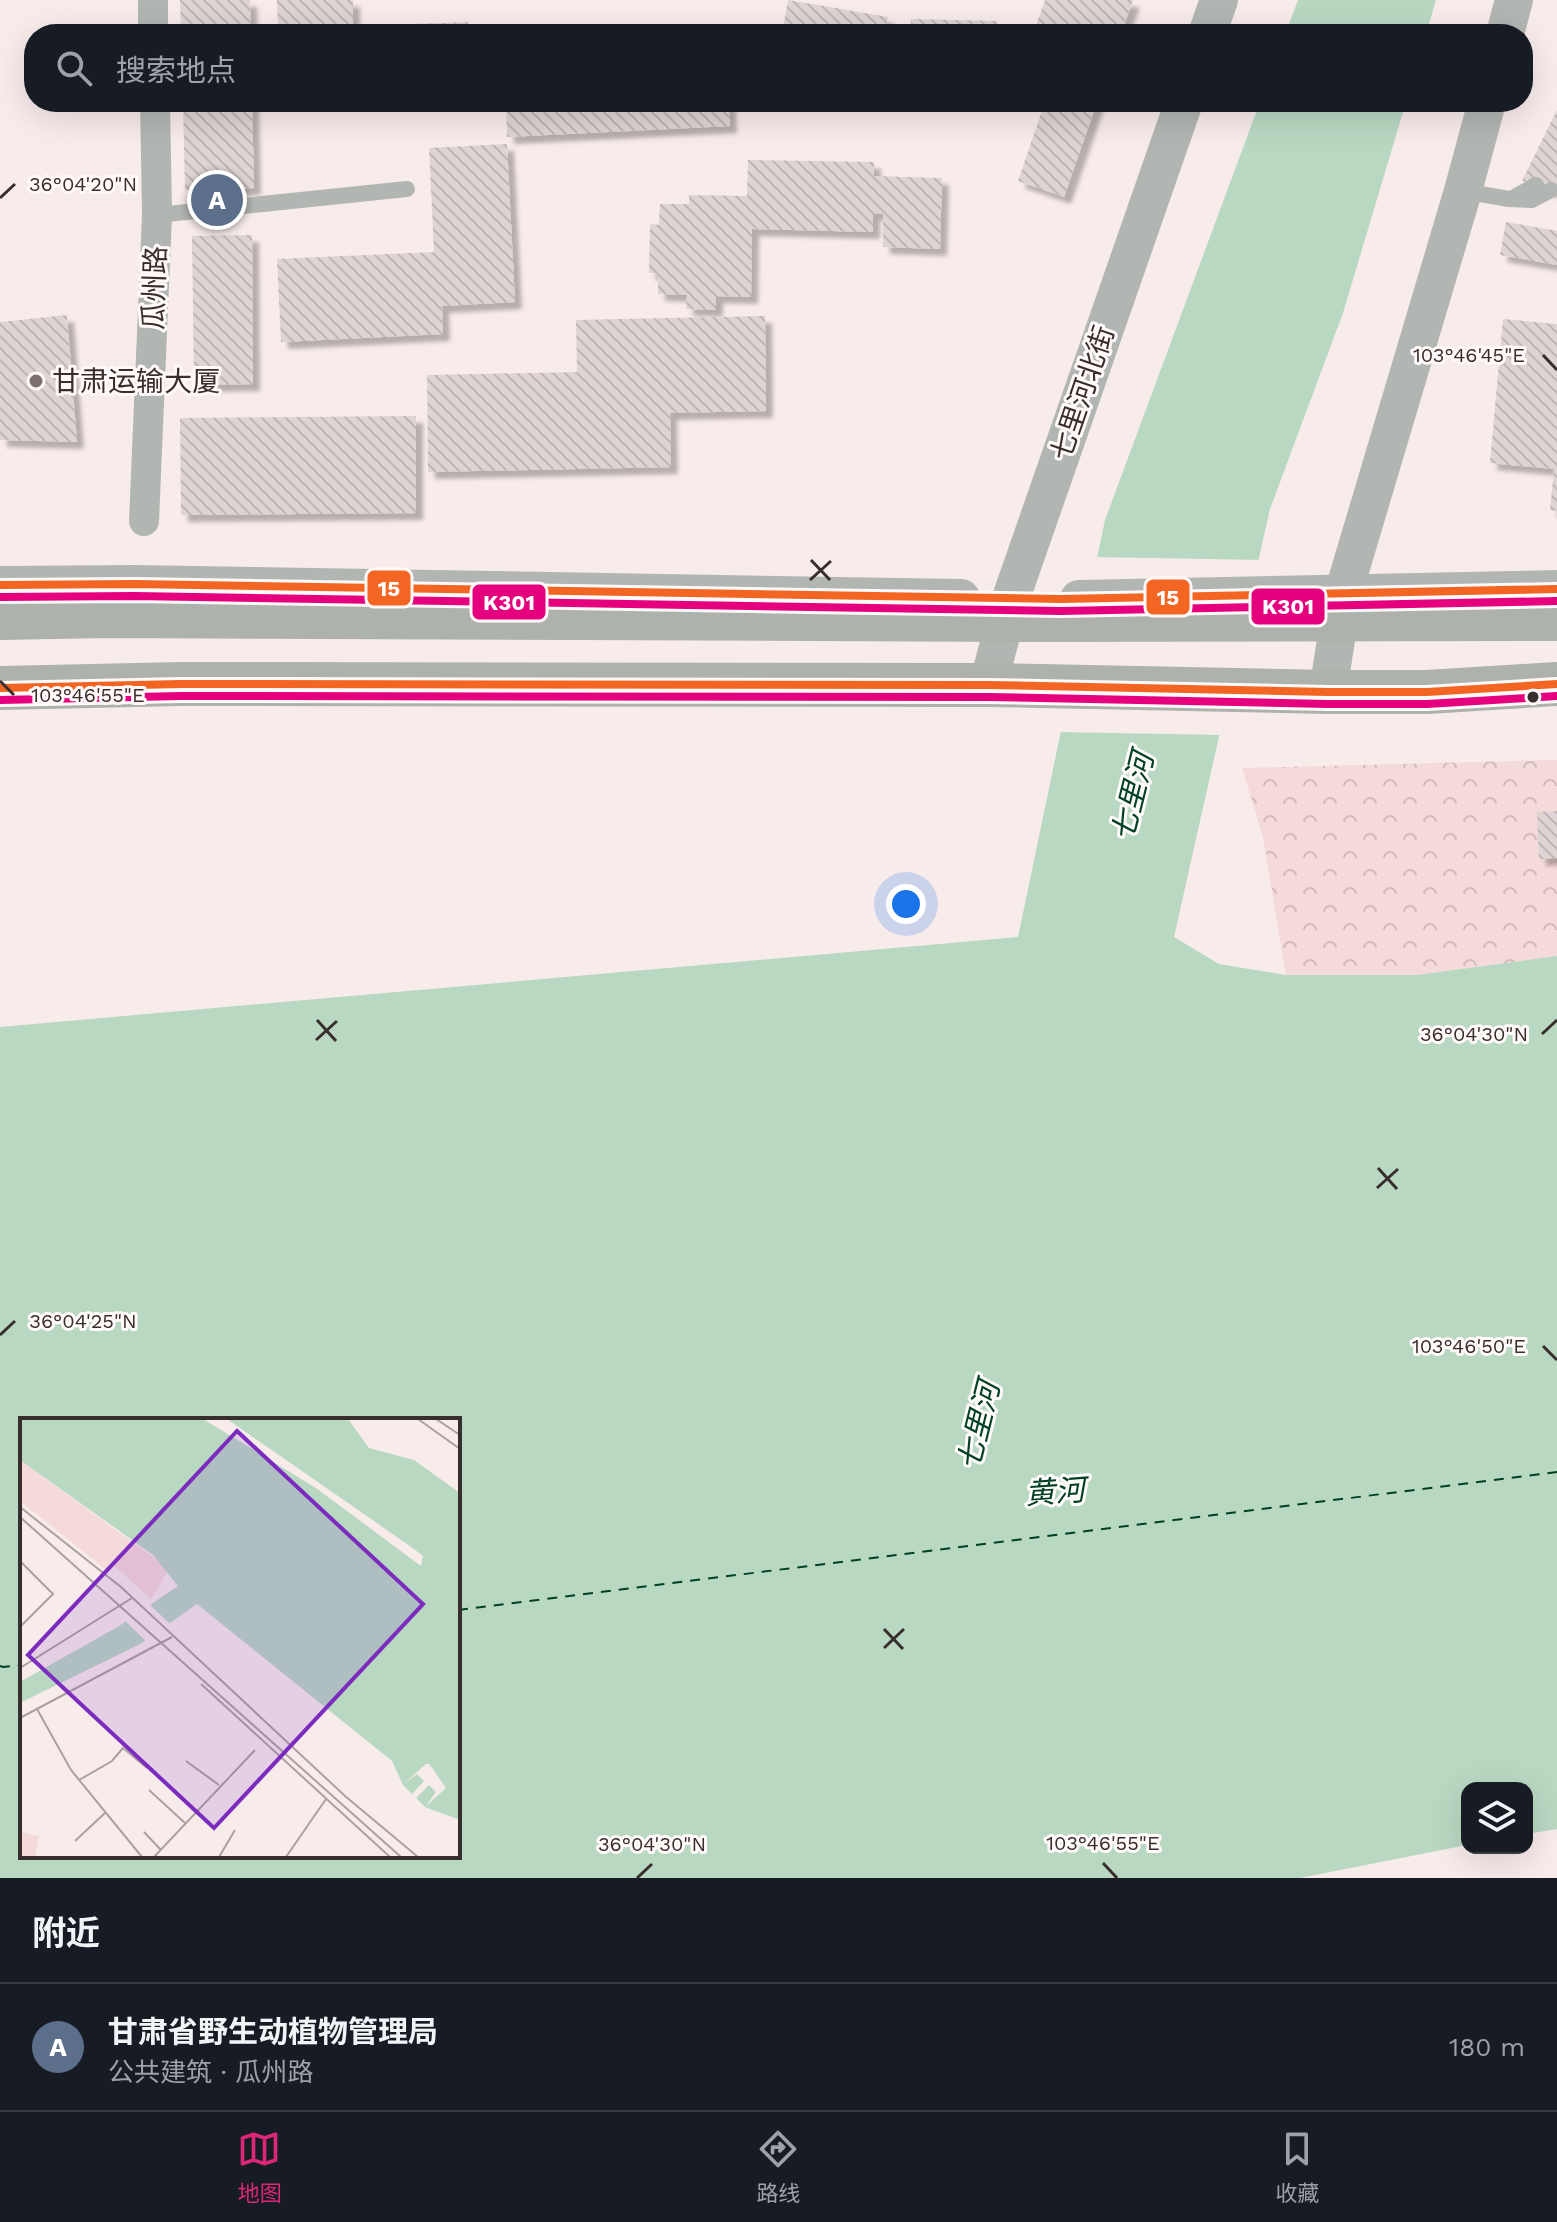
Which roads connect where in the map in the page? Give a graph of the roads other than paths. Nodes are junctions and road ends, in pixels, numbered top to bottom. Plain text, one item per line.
1 (153, 0) edge
2 (1219, 0) edge
3 (1514, 0) edge
4 (153, 24) edge
5 (1211, 24) edge
6 (1508, 24) edge
7 (155, 112) edge
8 (1181, 112) edge
9 (1484, 112) edge
10 (1543, 188) dead end
11 (407, 189) dead end
12 (1463, 191) junction
13 (157, 215) junction
14 (144, 521) dead end
15 (0, 585) edge
16 (1557, 589) edge
17 (1343, 594) junction
18 (1011, 598) junction
19 (0, 618) edge
20 (1557, 619) edge
21 (1557, 684) edge
22 (1007, 685) junction
23 (0, 688) edge
24 (1328, 692) junction

1 - 4 street
2 - 5 street
3 - 6 street
7 - 13 street, 瓜州路
8 - 18 street, 七里河北街
9 - 12 street
10 - 12 lane
11 - 13 lane
12 - 17 street
13 - 14 street, 瓜州路
15 - 18 street
16 - 17 street
17 - 18 street
17 - 24 street
18 - 22 street, 七里河北街
19 - 20 highway, bridge
21 - 24 highway
22 - 23 highway
22 - 24 highway

